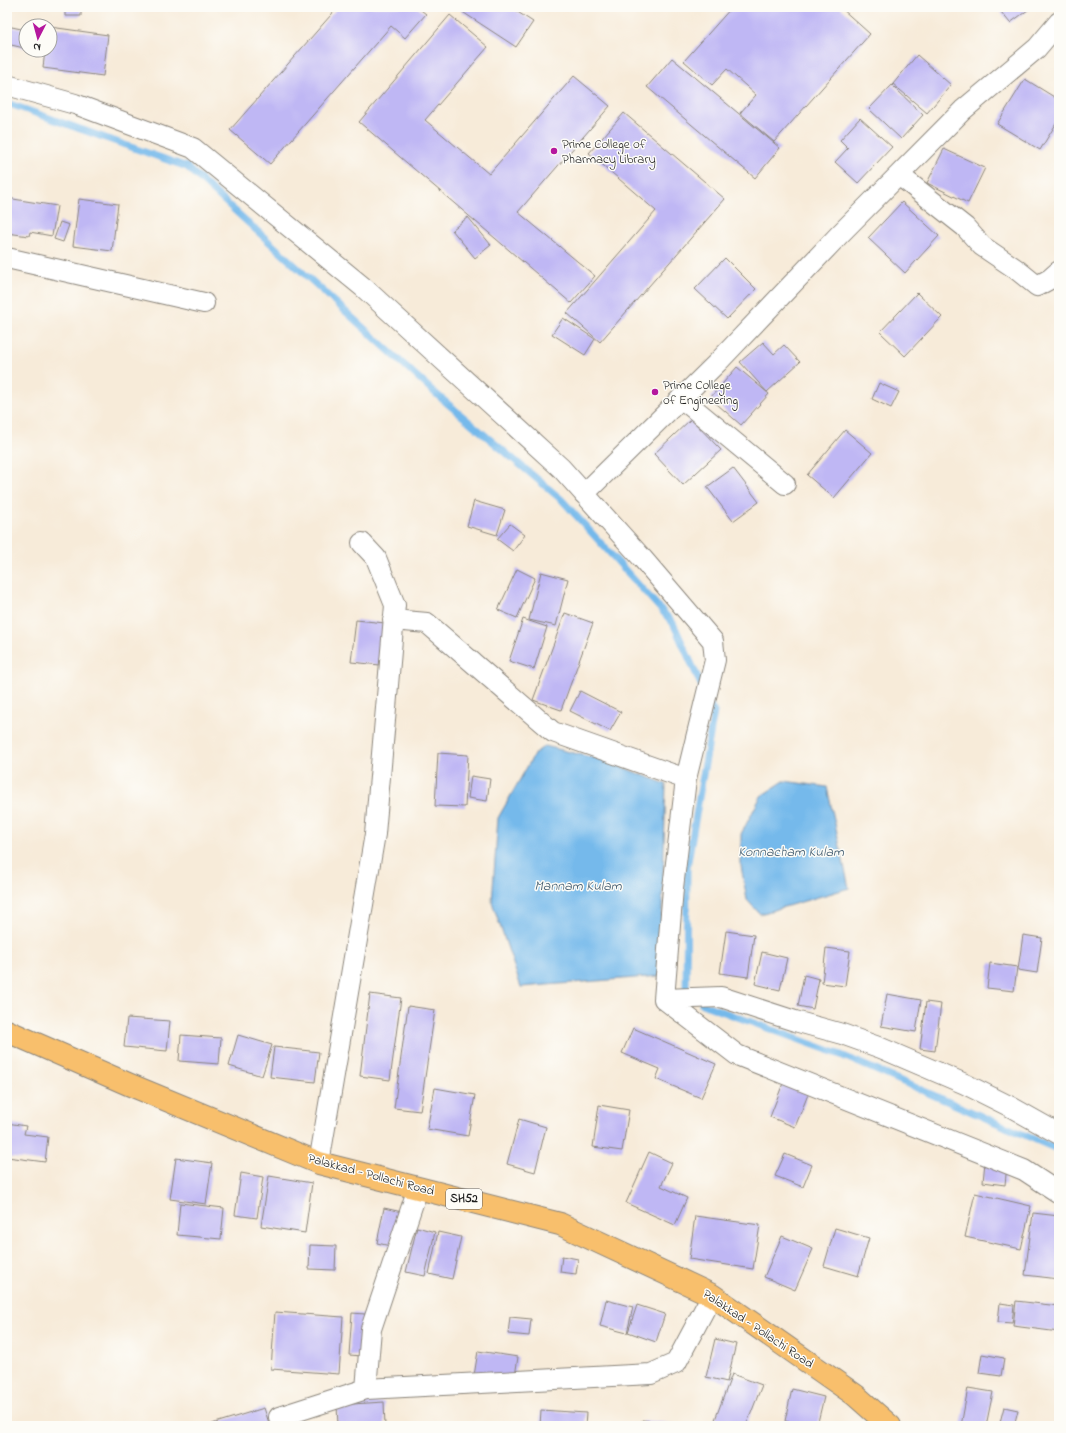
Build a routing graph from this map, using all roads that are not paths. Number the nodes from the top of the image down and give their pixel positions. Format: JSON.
{"nodes":[{"id":1,"x":1059,"y":22,"type":"edge"},
{"id":2,"x":7,"y":86,"type":"edge"},
{"id":3,"x":899,"y":175,"type":"junction"},
{"id":4,"x":7,"y":258,"type":"edge"},
{"id":5,"x":1059,"y":271,"type":"edge"},
{"id":6,"x":204,"y":303,"type":"dead end"},
{"id":7,"x":681,"y":398,"type":"junction"},
{"id":8,"x":784,"y":484,"type":"dead end"},
{"id":9,"x":584,"y":494,"type":"junction"},
{"id":10,"x":362,"y":543,"type":"dead end"},
{"id":11,"x":393,"y":620,"type":"junction"},
{"id":12,"x":686,"y":779,"type":"junction"},
{"id":13,"x":669,"y":999,"type":"junction"},
{"id":14,"x":7,"y":1030,"type":"edge"},
{"id":15,"x":1059,"y":1134,"type":"edge"},
{"id":16,"x":319,"y":1163,"type":"junction"},
{"id":17,"x":418,"y":1188,"type":"junction"},
{"id":18,"x":1059,"y":1194,"type":"edge"},
{"id":19,"x":712,"y":1295,"type":"junction"},
{"id":20,"x":366,"y":1390,"type":"junction"},
{"id":21,"x":282,"y":1426,"type":"edge"},
{"id":22,"x":890,"y":1426,"type":"edge"}],
"edges":[{"from":1,"to":3,"type":"street"},
{"from":2,"to":9,"type":"street"},
{"from":3,"to":5,"type":"street"},
{"from":3,"to":7,"type":"street"},
{"from":4,"to":6,"type":"street"},
{"from":7,"to":8,"type":"street"},
{"from":7,"to":9,"type":"street"},
{"from":9,"to":12,"type":"street"},
{"from":10,"to":11,"type":"street"},
{"from":11,"to":12,"type":"street"},
{"from":11,"to":16,"type":"street"},
{"from":12,"to":13,"type":"street"},
{"from":13,"to":15,"type":"street"},
{"from":13,"to":18,"type":"street"},
{"from":14,"to":16,"type":"main road","name":"Palakkad - Pollachi Road","number":"SH52"},
{"from":16,"to":17,"type":"main road","name":"Palakkad - Pollachi Road","number":"SH52"},
{"from":17,"to":19,"type":"main road","name":"Palakkad - Pollachi Road","number":"SH52"},
{"from":17,"to":20,"type":"street"},
{"from":19,"to":20,"type":"street"},
{"from":19,"to":22,"type":"main road","name":"Palakkad - Pollachi Road","number":"SH52"},
{"from":20,"to":21,"type":"street"}]}
